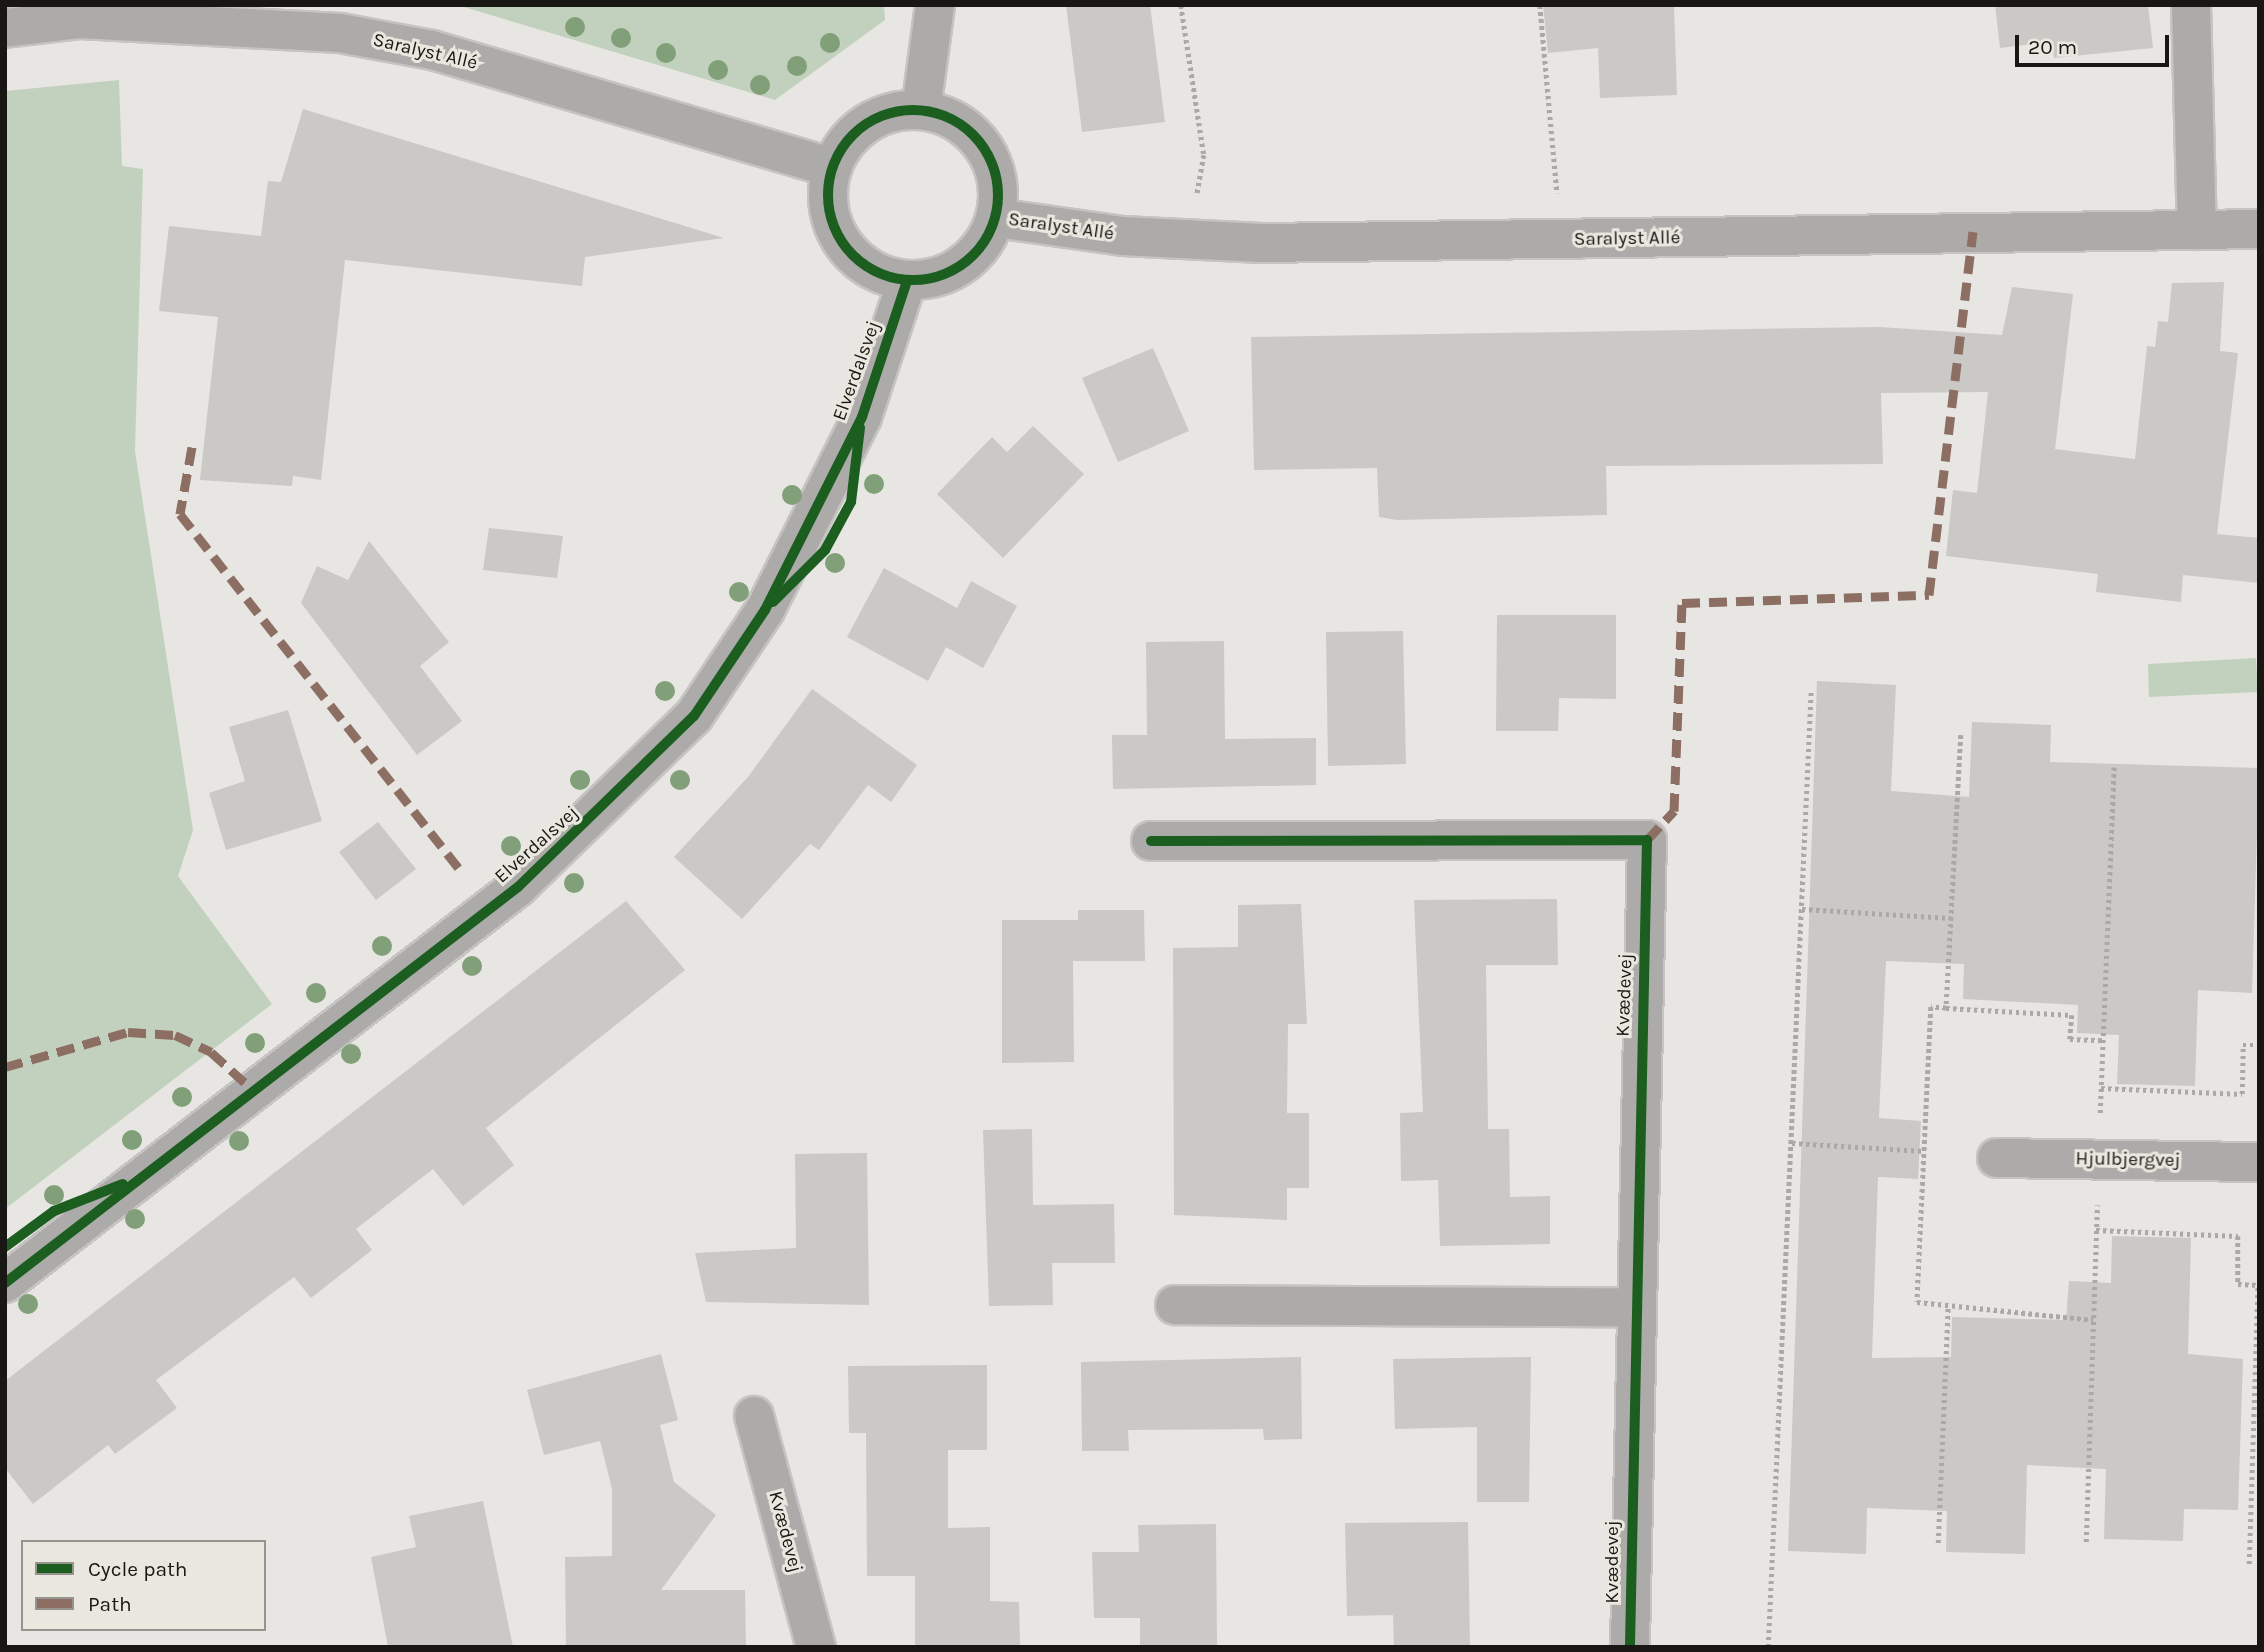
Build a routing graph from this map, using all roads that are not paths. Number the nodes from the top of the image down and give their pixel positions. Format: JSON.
{"nodes":[{"id":1,"x":935,"y":5,"type":"edge"},
{"id":2,"x":2191,"y":5,"type":"edge"},
{"id":3,"x":5,"y":28,"type":"edge"},
{"id":4,"x":921,"y":110,"type":"junction"},
{"id":5,"x":832,"y":168,"type":"junction"},
{"id":6,"x":996,"y":218,"type":"junction"},
{"id":7,"x":2259,"y":229,"type":"edge"},
{"id":8,"x":2197,"y":230,"type":"junction"},
{"id":9,"x":907,"y":281,"type":"junction"},
{"id":10,"x":1151,"y":841,"type":"dead end"},
{"id":11,"x":1997,"y":1158,"type":"dead end"},
{"id":12,"x":2259,"y":1162,"type":"edge"},
{"id":13,"x":5,"y":1283,"type":"edge"},
{"id":14,"x":1175,"y":1305,"type":"dead end"},
{"id":15,"x":1632,"y":1307,"type":"junction"},
{"id":16,"x":754,"y":1416,"type":"dead end"},
{"id":17,"x":816,"y":1647,"type":"edge"},
{"id":18,"x":1630,"y":1647,"type":"edge"}],
"edges":[{"from":1,"to":4,"type":"street"},
{"from":2,"to":8,"type":"street"},
{"from":3,"to":5,"type":"street","name":"Saralyst Allé"},
{"from":4,"to":5,"type":"street"},
{"from":4,"to":6,"type":"street"},
{"from":5,"to":9,"type":"street"},
{"from":6,"to":8,"type":"street","name":"Saralyst Allé"},
{"from":6,"to":9,"type":"street"},
{"from":7,"to":8,"type":"street","name":"Saralyst Allé"},
{"from":9,"to":13,"type":"street","name":"Elverdalsvej"},
{"from":10,"to":15,"type":"street","name":"Kvædevej"},
{"from":11,"to":12,"type":"street","name":"Hjulbjergvej"},
{"from":14,"to":15,"type":"street"},
{"from":15,"to":18,"type":"street","name":"Kvædevej"},
{"from":16,"to":17,"type":"street","name":"Kvædevej"}]}
